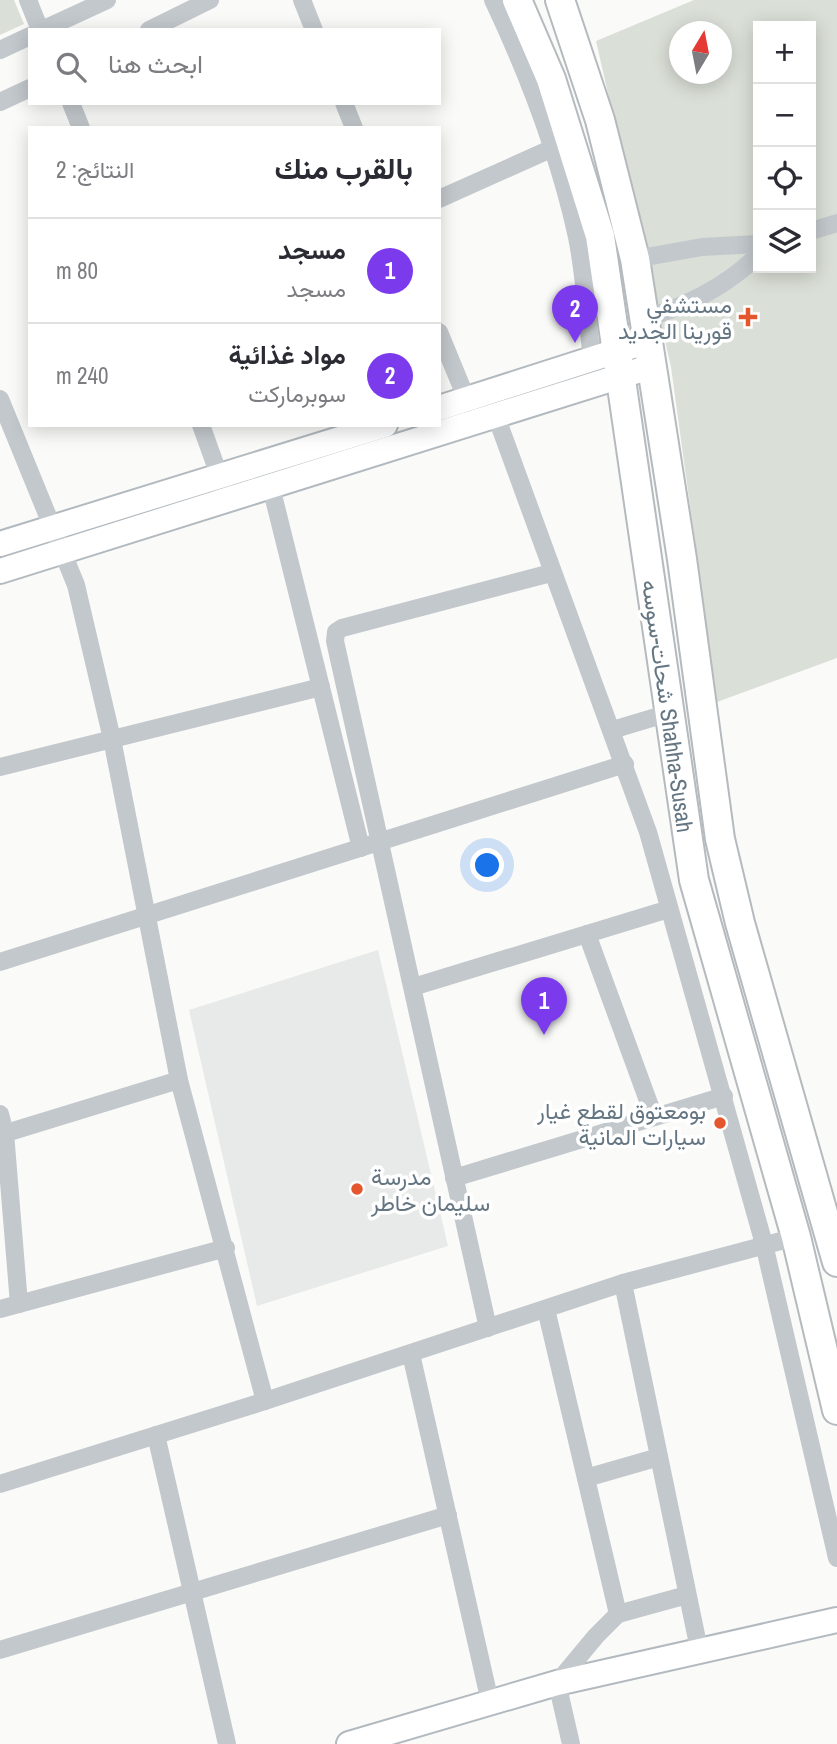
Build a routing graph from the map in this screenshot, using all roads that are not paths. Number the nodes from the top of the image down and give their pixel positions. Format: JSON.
{"nodes":[{"id":1,"x":28,"y":0,"type":"edge"},
{"id":2,"x":107,"y":0,"type":"edge"},
{"id":3,"x":210,"y":0,"type":"edge"},
{"id":4,"x":302,"y":0,"type":"edge"},
{"id":5,"x":493,"y":0,"type":"edge"},
{"id":6,"x":517,"y":0,"type":"edge"},
{"id":7,"x":560,"y":0,"type":"edge"},
{"id":8,"x":40,"y":28,"type":"edge"},
{"id":9,"x":45,"y":28,"type":"edge"},
{"id":10,"x":153,"y":28,"type":"edge"},
{"id":11,"x":313,"y":28,"type":"edge"},
{"id":12,"x":28,"y":37,"type":"edge"},
{"id":13,"x":0,"y":50,"type":"edge"},
{"id":14,"x":28,"y":89,"type":"edge"},
{"id":15,"x":0,"y":102,"type":"edge"},
{"id":16,"x":72,"y":105,"type":"edge"},
{"id":17,"x":345,"y":105,"type":"edge"},
{"id":18,"x":80,"y":126,"type":"edge"},
{"id":19,"x":350,"y":126,"type":"edge"},
{"id":20,"x":553,"y":148,"type":"junction"},
{"id":21,"x":441,"y":199,"type":"edge"},
{"id":22,"x":837,"y":223,"type":"edge"},
{"id":23,"x":816,"y":229,"type":"edge"},
{"id":24,"x":753,"y":244,"type":"edge"},
{"id":25,"x":635,"y":259,"type":"junction"},
{"id":26,"x":753,"y":259,"type":"edge"},
{"id":27,"x":441,"y":337,"type":"edge"},
{"id":28,"x":648,"y":342,"type":"junction"},
{"id":29,"x":611,"y":362,"type":"junction"},
{"id":30,"x":0,"y":399,"type":"edge"},
{"id":31,"x":467,"y":400,"type":"junction"},
{"id":32,"x":441,"y":407,"type":"edge"},
{"id":33,"x":496,"y":416,"type":"junction"},
{"id":34,"x":202,"y":427,"type":"edge"},
{"id":35,"x":378,"y":427,"type":"edge"},
{"id":36,"x":221,"y":475,"type":"junction"},
{"id":37,"x":271,"y":487,"type":"junction"},
{"id":38,"x":229,"y":500,"type":"junction"},
{"id":39,"x":54,"y":528,"type":"junction"},
{"id":40,"x":0,"y":544,"type":"edge"},
{"id":41,"x":65,"y":551,"type":"junction"},
{"id":42,"x":0,"y":571,"type":"edge"},
{"id":43,"x":551,"y":573,"type":"junction"},
{"id":44,"x":321,"y":687,"type":"junction"},
{"id":45,"x":669,"y":713,"type":"junction"},
{"id":46,"x":612,"y":730,"type":"junction"},
{"id":47,"x":112,"y":739,"type":"junction"},
{"id":48,"x":625,"y":764,"type":"junction"},
{"id":49,"x":0,"y":767,"type":"edge"},
{"id":50,"x":380,"y":843,"type":"junction"},
{"id":51,"x":362,"y":848,"type":"junction"},
{"id":52,"x":669,"y":909,"type":"junction"},
{"id":53,"x":149,"y":916,"type":"junction"},
{"id":54,"x":587,"y":934,"type":"junction"},
{"id":55,"x":0,"y":962,"type":"edge"},
{"id":56,"x":413,"y":987,"type":"junction"},
{"id":57,"x":179,"y":1080,"type":"junction"},
{"id":58,"x":724,"y":1096,"type":"junction"},
{"id":59,"x":0,"y":1114,"type":"edge"},
{"id":60,"x":654,"y":1118,"type":"junction"},
{"id":61,"x":2,"y":1134,"type":"edge"},
{"id":62,"x":454,"y":1178,"type":"junction"},
{"id":63,"x":796,"y":1237,"type":"junction"},
{"id":64,"x":764,"y":1244,"type":"junction"},
{"id":65,"x":226,"y":1248,"type":"junction"},
{"id":66,"x":837,"y":1262,"type":"edge"},
{"id":67,"x":623,"y":1283,"type":"junction"},
{"id":68,"x":19,"y":1304,"type":"junction"},
{"id":69,"x":0,"y":1309,"type":"edge"},
{"id":70,"x":546,"y":1309,"type":"junction"},
{"id":71,"x":488,"y":1328,"type":"junction"},
{"id":72,"x":411,"y":1354,"type":"junction"},
{"id":73,"x":265,"y":1401,"type":"junction"},
{"id":74,"x":837,"y":1410,"type":"edge"},
{"id":75,"x":156,"y":1435,"type":"junction"},
{"id":76,"x":659,"y":1457,"type":"junction"},
{"id":77,"x":586,"y":1478,"type":"junction"},
{"id":78,"x":0,"y":1484,"type":"edge"},
{"id":79,"x":447,"y":1515,"type":"junction"},
{"id":80,"x":837,"y":1558,"type":"edge"},
{"id":81,"x":192,"y":1590,"type":"junction"},
{"id":82,"x":687,"y":1595,"type":"junction"},
{"id":83,"x":618,"y":1614,"type":"junction"},
{"id":84,"x":837,"y":1619,"type":"edge"},
{"id":85,"x":699,"y":1649,"type":"junction"},
{"id":86,"x":0,"y":1650,"type":"edge"},
{"id":87,"x":557,"y":1683,"type":"junction"},
{"id":88,"x":490,"y":1702,"type":"junction"},
{"id":89,"x":228,"y":1744,"type":"edge"},
{"id":90,"x":349,"y":1744,"type":"edge"},
{"id":91,"x":571,"y":1744,"type":"edge"}],
"edges":[{"from":1,"to":8,"type":"street"},
{"from":2,"to":9,"type":"street"},
{"from":3,"to":10,"type":"street"},
{"from":4,"to":11,"type":"street"},
{"from":5,"to":20,"type":"street"},
{"from":6,"to":29,"type":"main road","name":"شحات-سوسه Shahha-Susah"},
{"from":7,"to":25,"type":"main road","name":"شحات-سوسه Shahha-Susah"},
{"from":12,"to":13,"type":"street"},
{"from":14,"to":15,"type":"street"},
{"from":16,"to":18,"type":"street"},
{"from":17,"to":19,"type":"street"},
{"from":20,"to":21,"type":"street"},
{"from":20,"to":29,"type":"street"},
{"from":22,"to":23,"type":"street"},
{"from":24,"to":25,"type":"street"},
{"from":25,"to":28,"type":"main road","name":"شحات-سوسه Shahha-Susah"},
{"from":26,"to":28,"type":"street"},
{"from":27,"to":31,"type":"street"},
{"from":28,"to":29,"type":"street"},
{"from":28,"to":66,"type":"main road","name":"شحات-سوسه Shahha-Susah"},
{"from":29,"to":31,"type":"street"},
{"from":29,"to":33,"type":"street"},
{"from":29,"to":45,"type":"main road","name":"شحات-سوسه Shahha-Susah"},
{"from":30,"to":39,"type":"street"},
{"from":31,"to":32,"type":"street"},
{"from":33,"to":37,"type":"street"},
{"from":33,"to":43,"type":"street"},
{"from":34,"to":36,"type":"street"},
{"from":35,"to":36,"type":"street"},
{"from":36,"to":38,"type":"street"},
{"from":36,"to":39,"type":"street"},
{"from":37,"to":38,"type":"street"},
{"from":37,"to":44,"type":"street"},
{"from":38,"to":41,"type":"street"},
{"from":39,"to":40,"type":"street"},
{"from":39,"to":41,"type":"street"},
{"from":41,"to":42,"type":"street"},
{"from":41,"to":47,"type":"street"},
{"from":43,"to":46,"type":"street"},
{"from":43,"to":50,"type":"street"},
{"from":44,"to":47,"type":"street"},
{"from":44,"to":51,"type":"street"},
{"from":45,"to":46,"type":"street"},
{"from":45,"to":63,"type":"main road","name":"شحات-سوسه Shahha-Susah"},
{"from":46,"to":48,"type":"street"},
{"from":47,"to":49,"type":"street"},
{"from":47,"to":53,"type":"street"},
{"from":48,"to":50,"type":"street"},
{"from":48,"to":52,"type":"street"},
{"from":50,"to":51,"type":"street"},
{"from":50,"to":56,"type":"street"},
{"from":51,"to":53,"type":"street"},
{"from":52,"to":54,"type":"street"},
{"from":52,"to":58,"type":"street"},
{"from":53,"to":55,"type":"street"},
{"from":53,"to":57,"type":"street"},
{"from":54,"to":56,"type":"street"},
{"from":54,"to":60,"type":"street"},
{"from":56,"to":62,"type":"street"},
{"from":57,"to":61,"type":"street"},
{"from":57,"to":65,"type":"street"},
{"from":58,"to":60,"type":"street"},
{"from":58,"to":64,"type":"street"},
{"from":59,"to":61,"type":"street"},
{"from":60,"to":62,"type":"street"},
{"from":61,"to":68,"type":"street"},
{"from":62,"to":71,"type":"street"},
{"from":63,"to":64,"type":"street"},
{"from":63,"to":74,"type":"main road","name":"شحات-سوسه Shahha-Susah"},
{"from":64,"to":67,"type":"street"},
{"from":64,"to":80,"type":"street"},
{"from":65,"to":68,"type":"street"},
{"from":65,"to":73,"type":"street"},
{"from":67,"to":70,"type":"street"},
{"from":67,"to":76,"type":"street"},
{"from":68,"to":69,"type":"street"},
{"from":70,"to":71,"type":"street"},
{"from":70,"to":77,"type":"street"},
{"from":71,"to":72,"type":"street"},
{"from":72,"to":73,"type":"street"},
{"from":72,"to":79,"type":"street"},
{"from":73,"to":75,"type":"street"},
{"from":75,"to":78,"type":"street"},
{"from":75,"to":81,"type":"street"},
{"from":76,"to":77,"type":"street"},
{"from":76,"to":82,"type":"street"},
{"from":77,"to":83,"type":"street"},
{"from":79,"to":81,"type":"street"},
{"from":79,"to":88,"type":"street"},
{"from":81,"to":86,"type":"street"},
{"from":81,"to":89,"type":"street"},
{"from":82,"to":83,"type":"street"},
{"from":82,"to":85,"type":"street"},
{"from":83,"to":87,"type":"street"},
{"from":84,"to":85,"type":"street"},
{"from":85,"to":87,"type":"street"},
{"from":87,"to":88,"type":"street"},
{"from":87,"to":91,"type":"street"},
{"from":88,"to":90,"type":"street"}]}
